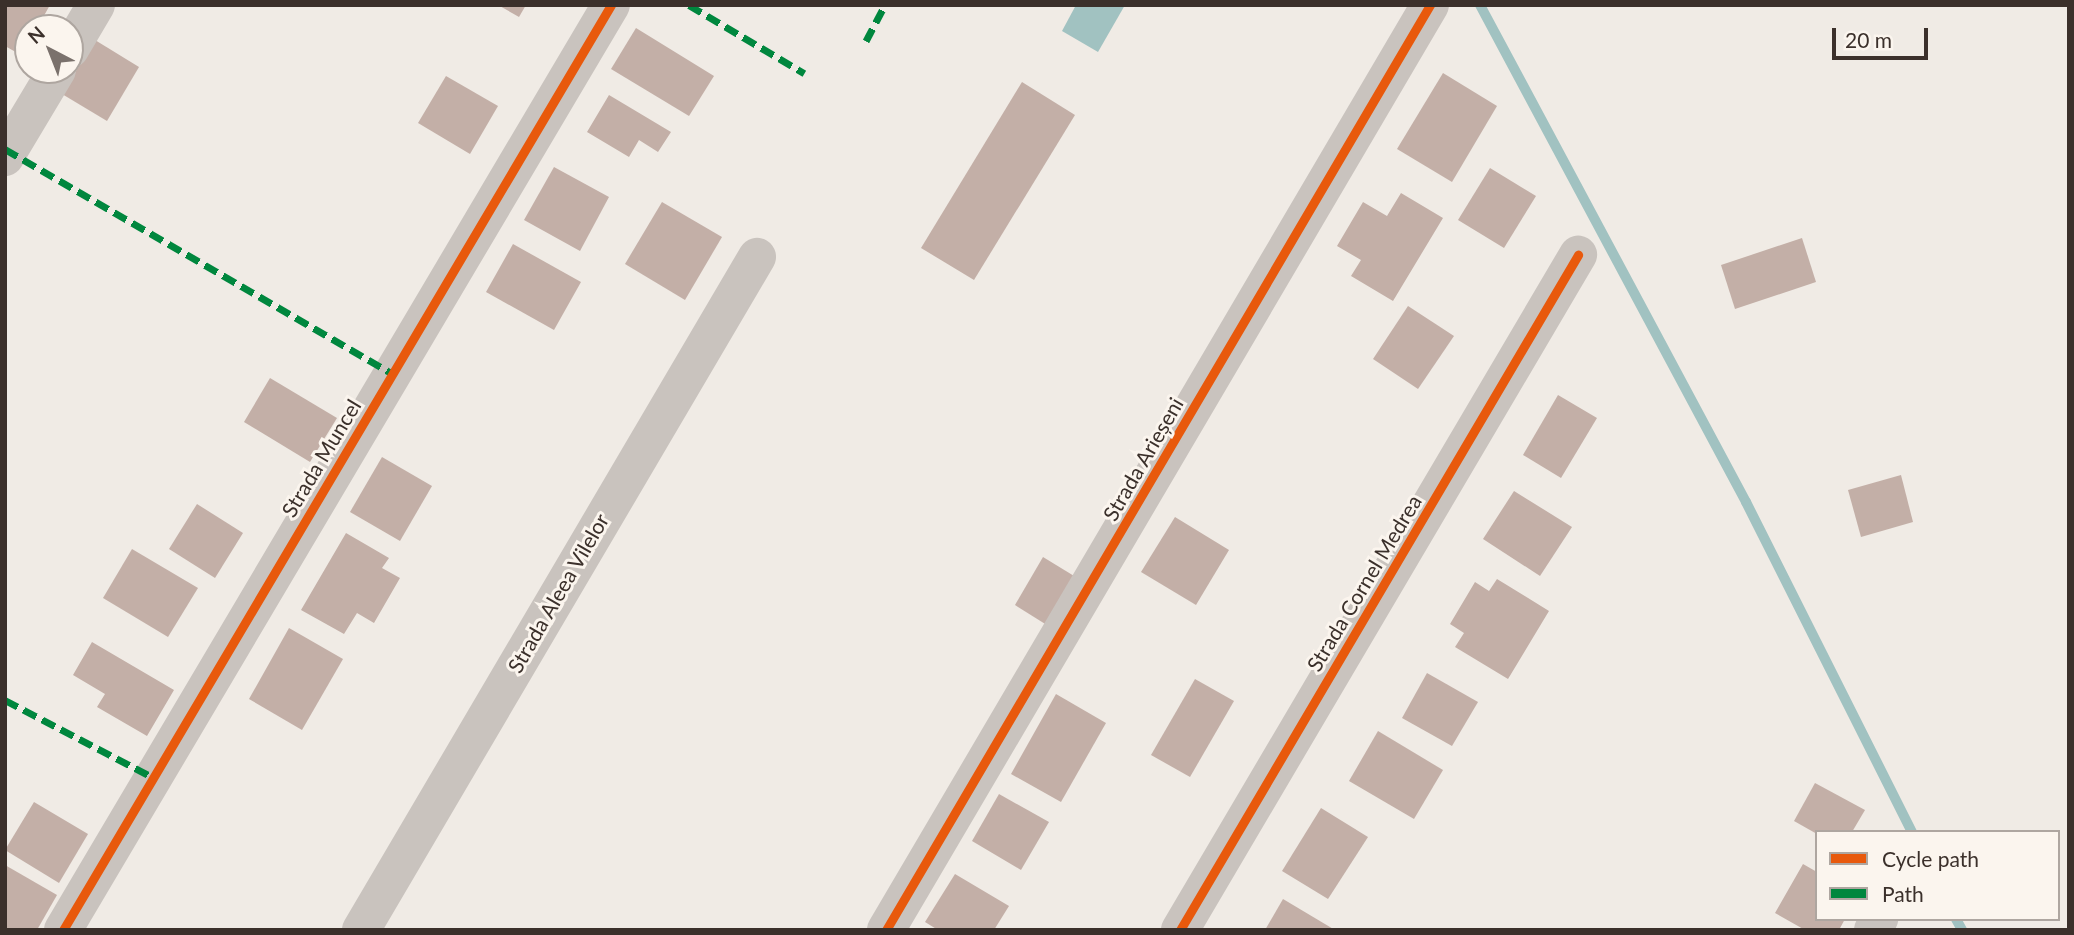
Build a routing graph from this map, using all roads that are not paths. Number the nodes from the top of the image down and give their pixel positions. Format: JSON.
{"nodes":[{"id":1,"x":96,"y":5,"type":"edge"},
{"id":2,"x":611,"y":5,"type":"edge"},
{"id":3,"x":1430,"y":5,"type":"edge"},
{"id":4,"x":84,"y":25,"type":"edge"},
{"id":5,"x":48,"y":84,"type":"edge"},
{"id":6,"x":6,"y":153,"type":"edge"},
{"id":7,"x":1578,"y":255,"type":"dead end"},
{"id":8,"x":757,"y":257,"type":"dead end"},
{"id":9,"x":63,"y":930,"type":"edge"},
{"id":10,"x":361,"y":930,"type":"edge"},
{"id":11,"x":886,"y":930,"type":"edge"},
{"id":12,"x":1180,"y":930,"type":"edge"}],
"edges":[{"from":1,"to":4,"type":"street"},
{"from":2,"to":9,"type":"street","name":"Strada Muncel"},
{"from":3,"to":11,"type":"street","name":"Strada Arieșeni"},
{"from":5,"to":6,"type":"street"},
{"from":7,"to":12,"type":"street","name":"Strada Cornel Medrea"},
{"from":8,"to":10,"type":"street","name":"Strada Aleea Vilelor"}]}
